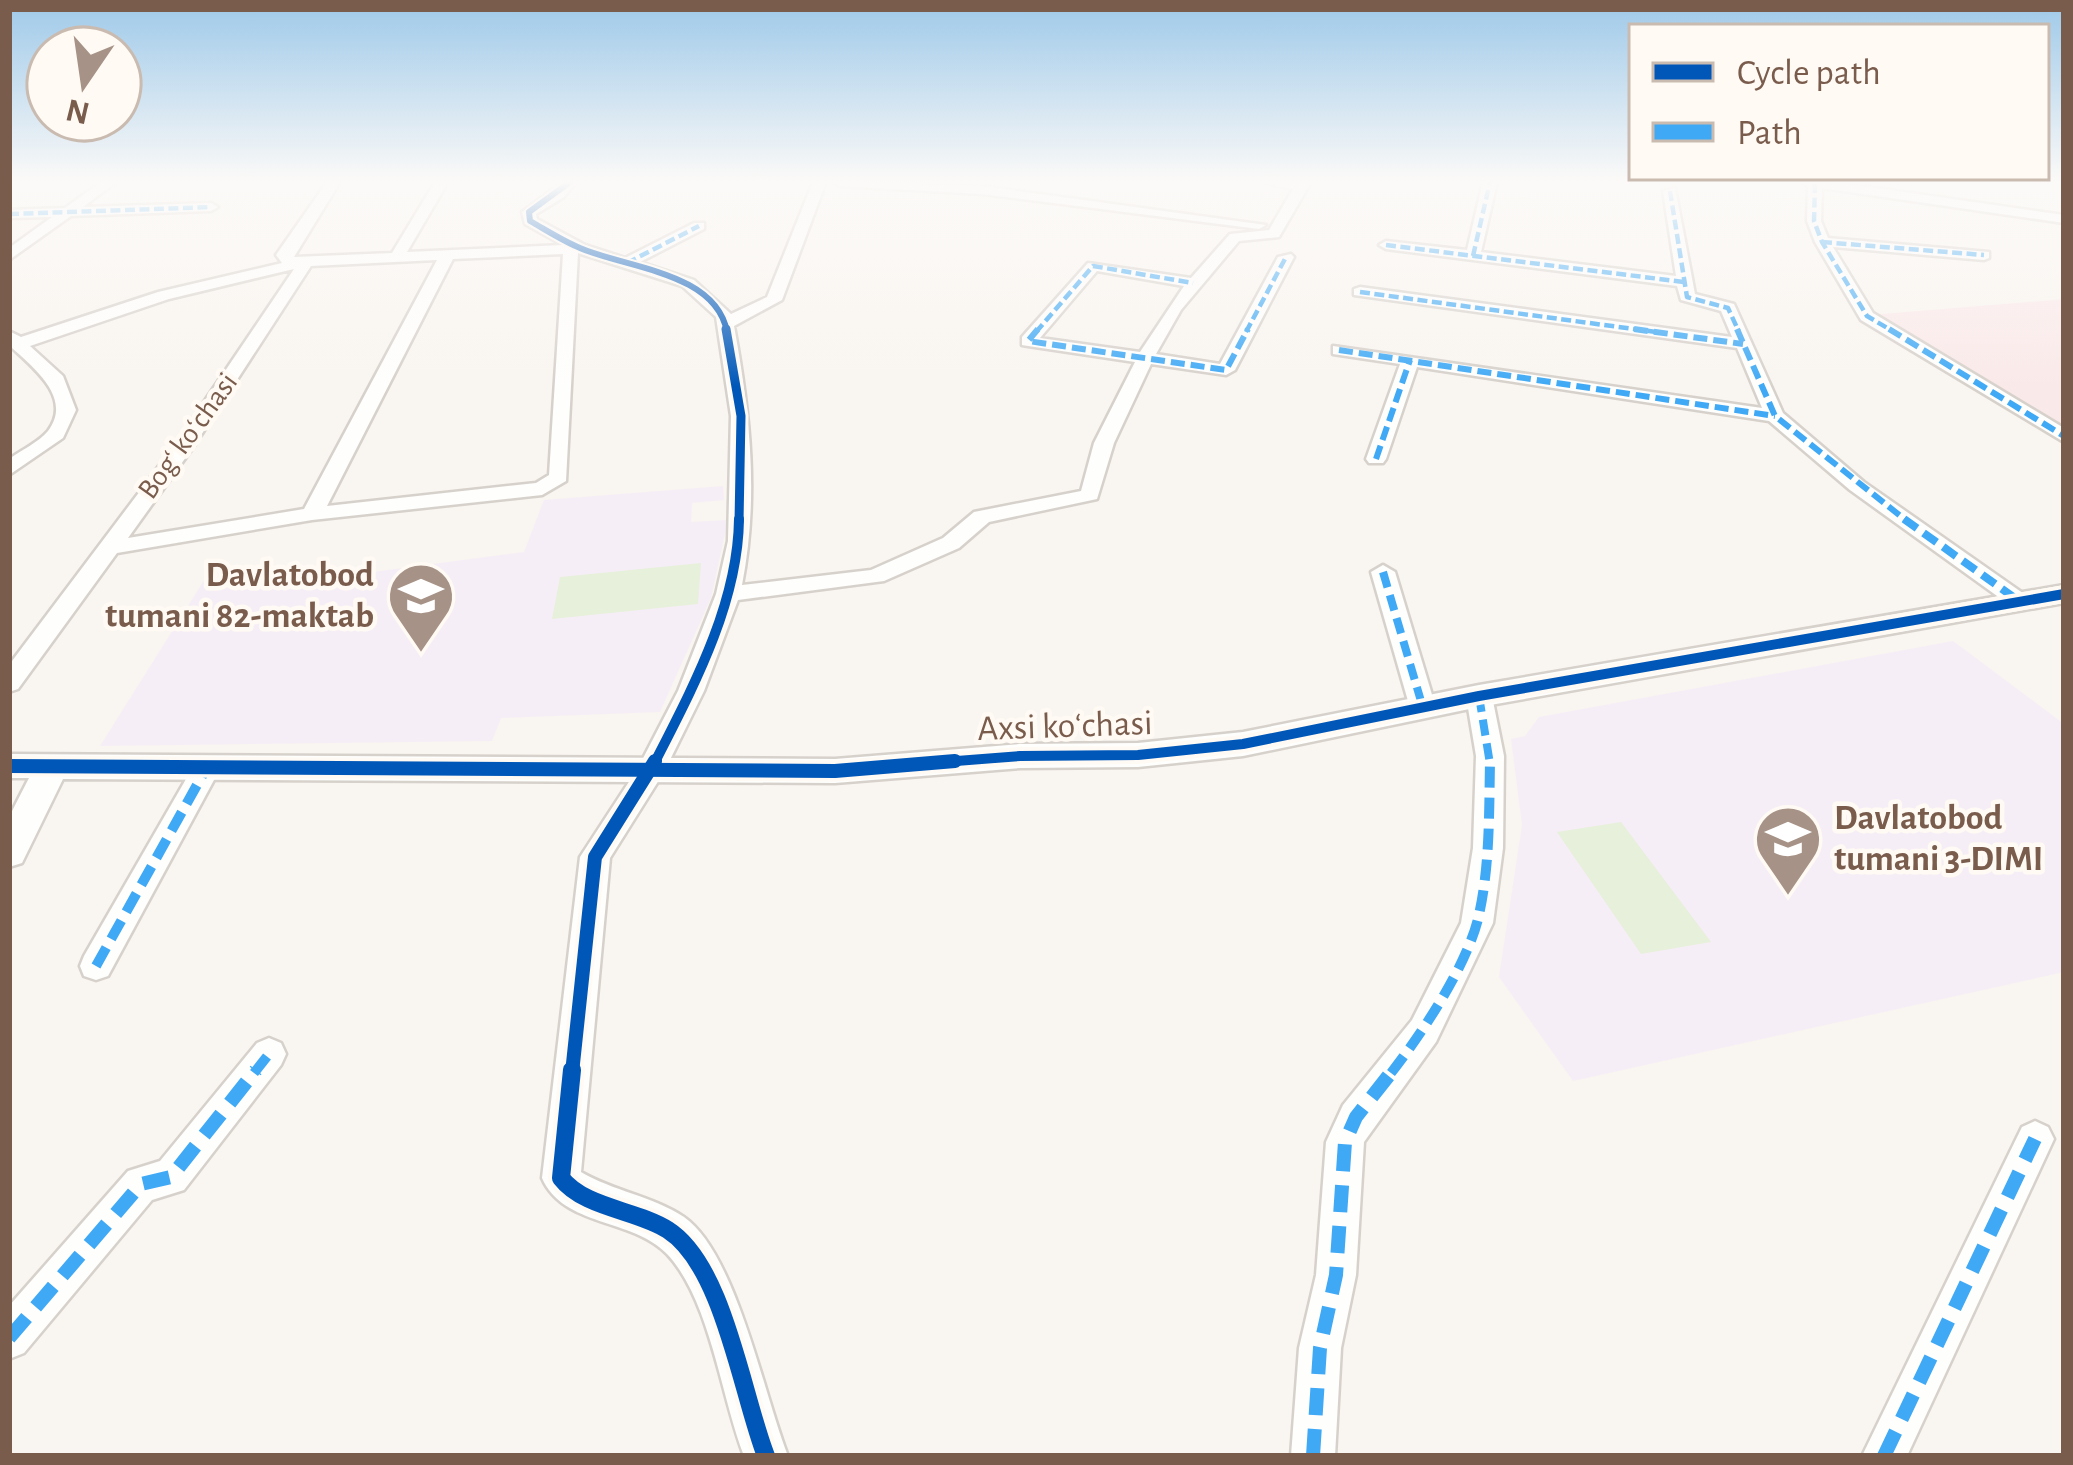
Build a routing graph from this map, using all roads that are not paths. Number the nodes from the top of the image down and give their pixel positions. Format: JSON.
{"nodes":[{"id":1,"x":287,"y":250,"type":"edge"},
{"id":2,"x":401,"y":250,"type":"edge"},
{"id":3,"x":537,"y":250,"type":"edge"},
{"id":4,"x":575,"y":250,"type":"edge"},
{"id":5,"x":583,"y":250,"type":"edge"},
{"id":6,"x":652,"y":250,"type":"edge"},
{"id":7,"x":793,"y":250,"type":"edge"},
{"id":8,"x":1222,"y":250,"type":"edge"},
{"id":9,"x":1429,"y":250,"type":"edge"},
{"id":10,"x":1474,"y":250,"type":"edge"},
{"id":11,"x":1679,"y":250,"type":"edge"},
{"id":12,"x":1827,"y":250,"type":"edge"},
{"id":13,"x":1919,"y":250,"type":"edge"},
{"id":14,"x":399,"y":254,"type":"junction"},
{"id":15,"x":447,"y":256,"type":"junction"},
{"id":16,"x":1473,"y":256,"type":"junction"},
{"id":17,"x":1984,"y":256,"type":"dead end"},
{"id":18,"x":1286,"y":257,"type":"dead end"},
{"id":19,"x":305,"y":262,"type":"junction"},
{"id":20,"x":627,"y":263,"type":"junction"},
{"id":21,"x":1684,"y":282,"type":"junction"},
{"id":22,"x":1193,"y":283,"type":"junction"},
{"id":23,"x":1360,"y":292,"type":"dead end"},
{"id":24,"x":727,"y":323,"type":"junction"},
{"id":25,"x":14,"y":340,"type":"edge"},
{"id":26,"x":1743,"y":344,"type":"junction"},
{"id":27,"x":1339,"y":350,"type":"dead end"},
{"id":28,"x":1144,"y":359,"type":"junction"},
{"id":29,"x":1410,"y":360,"type":"junction"},
{"id":30,"x":1775,"y":416,"type":"junction"},
{"id":31,"x":2064,"y":436,"type":"edge"},
{"id":32,"x":1376,"y":459,"type":"dead end"},
{"id":33,"x":9,"y":469,"type":"edge"},
{"id":34,"x":312,"y":514,"type":"junction"},
{"id":35,"x":106,"y":548,"type":"junction"},
{"id":36,"x":1383,"y":572,"type":"dead end"},
{"id":37,"x":728,"y":594,"type":"junction"},
{"id":38,"x":2060,"y":597,"type":"edge"},
{"id":39,"x":2018,"y":601,"type":"junction"},
{"id":40,"x":9,"y":682,"type":"edge"},
{"id":41,"x":1479,"y":696,"type":"junction"},
{"id":42,"x":1423,"y":709,"type":"junction"},
{"id":43,"x":54,"y":763,"type":"junction"},
{"id":44,"x":9,"y":766,"type":"edge"},
{"id":45,"x":207,"y":766,"type":"junction"},
{"id":46,"x":650,"y":772,"type":"junction"},
{"id":47,"x":9,"y":853,"type":"edge"},
{"id":48,"x":96,"y":966,"type":"dead end"},
{"id":49,"x":269,"y":1054,"type":"dead end"},
{"id":50,"x":2035,"y":1139,"type":"dead end"},
{"id":51,"x":9,"y":1338,"type":"edge"},
{"id":52,"x":766,"y":1456,"type":"edge"},
{"id":53,"x":1313,"y":1456,"type":"edge"},
{"id":54,"x":1884,"y":1456,"type":"edge"}],
"edges":[{"from":1,"to":19,"type":"street"},
{"from":2,"to":14,"type":"street"},
{"from":3,"to":15,"type":"street"},
{"from":4,"to":34,"type":"street"},
{"from":5,"to":20,"type":"street"},
{"from":6,"to":20,"type":"street"},
{"from":7,"to":24,"type":"street"},
{"from":8,"to":22,"type":"street"},
{"from":9,"to":16,"type":"street"},
{"from":10,"to":16,"type":"street"},
{"from":11,"to":21,"type":"street"},
{"from":12,"to":31,"type":"street"},
{"from":13,"to":17,"type":"street"},
{"from":14,"to":15,"type":"street"},
{"from":14,"to":19,"type":"street"},
{"from":15,"to":34,"type":"street"},
{"from":16,"to":21,"type":"street"},
{"from":18,"to":28,"type":"street"},
{"from":19,"to":25,"type":"street"},
{"from":19,"to":35,"type":"street","name":"Bogʻ koʻchasi"},
{"from":20,"to":24,"type":"street"},
{"from":21,"to":26,"type":"street"},
{"from":22,"to":28,"type":"street"},
{"from":22,"to":28,"type":"street"},
{"from":23,"to":26,"type":"street"},
{"from":24,"to":37,"type":"street"},
{"from":25,"to":33,"type":"street"},
{"from":26,"to":30,"type":"street"},
{"from":27,"to":29,"type":"street"},
{"from":28,"to":37,"type":"street"},
{"from":29,"to":30,"type":"street"},
{"from":29,"to":32,"type":"street"},
{"from":30,"to":39,"type":"street"},
{"from":34,"to":35,"type":"street"},
{"from":35,"to":40,"type":"street","name":"Bogʻ koʻchasi"},
{"from":36,"to":42,"type":"street"},
{"from":37,"to":46,"type":"street"},
{"from":38,"to":39,"type":"street","name":"Axsi koʻchasi"},
{"from":39,"to":41,"type":"street","name":"Axsi koʻchasi"},
{"from":41,"to":42,"type":"street","name":"Axsi koʻchasi"},
{"from":41,"to":53,"type":"street"},
{"from":42,"to":46,"type":"street","name":"Axsi koʻchasi"},
{"from":43,"to":44,"type":"street","name":"Axsi koʻchasi"},
{"from":43,"to":45,"type":"street","name":"Axsi koʻchasi"},
{"from":43,"to":47,"type":"street"},
{"from":45,"to":46,"type":"street","name":"Axsi koʻchasi"},
{"from":45,"to":48,"type":"street"},
{"from":46,"to":52,"type":"street"},
{"from":49,"to":51,"type":"street"},
{"from":50,"to":54,"type":"street"}]}
